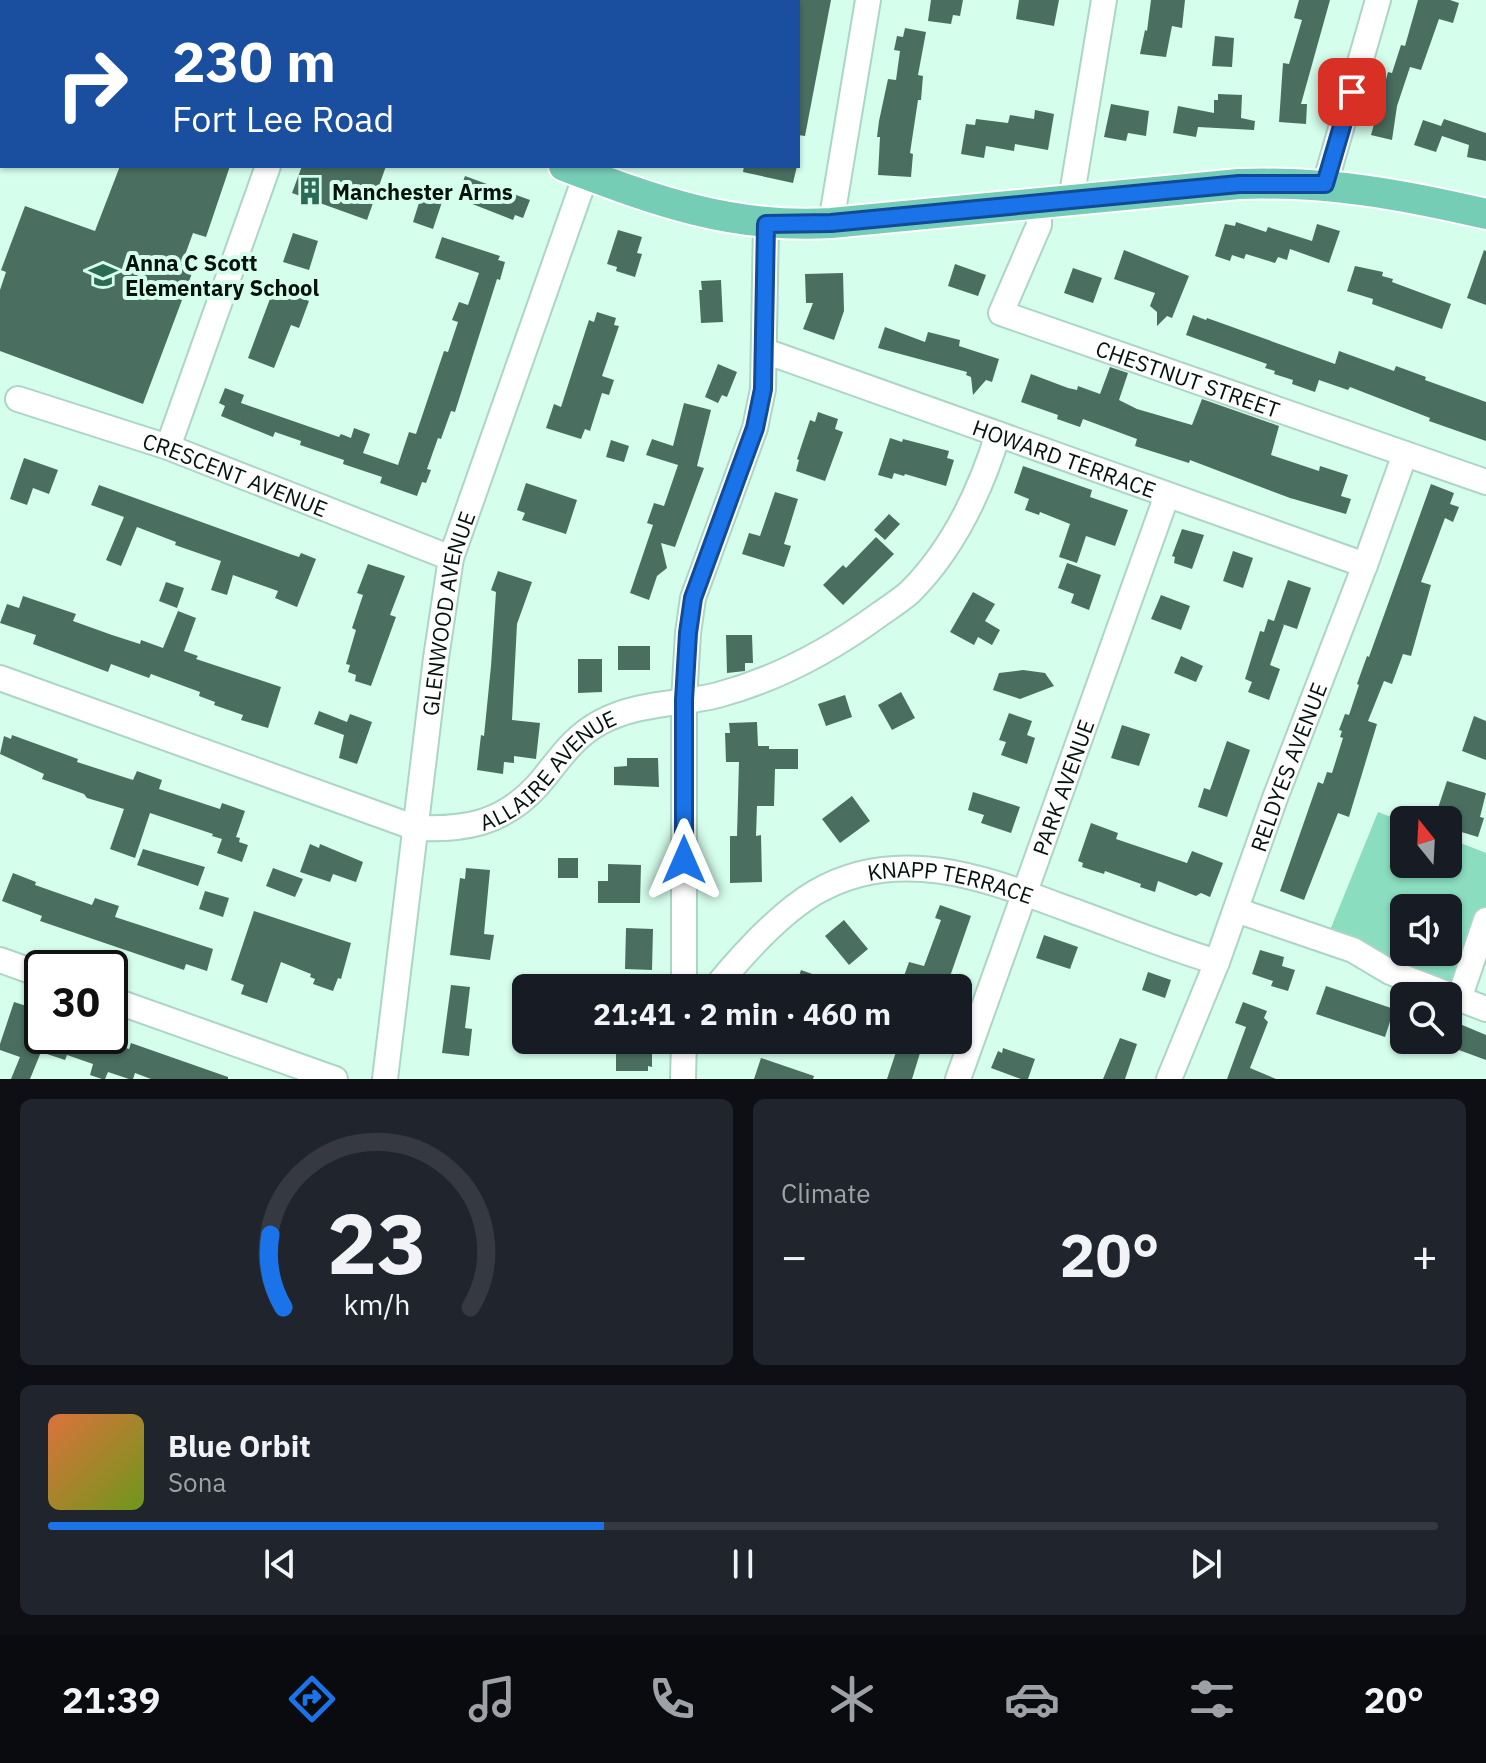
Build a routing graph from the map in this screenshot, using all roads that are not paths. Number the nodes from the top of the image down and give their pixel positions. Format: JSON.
{"nodes":[{"id":1,"x":868,"y":0,"type":"edge"},
{"id":2,"x":1104,"y":0,"type":"edge"},
{"id":3,"x":1378,"y":0,"type":"edge"},
{"id":4,"x":267,"y":168,"type":"edge"},
{"id":5,"x":580,"y":169,"type":"edge"},
{"id":6,"x":1325,"y":184,"type":"junction"},
{"id":7,"x":1071,"y":200,"type":"junction"},
{"id":8,"x":1039,"y":203,"type":"junction"},
{"id":9,"x":1486,"y":214,"type":"edge"},
{"id":10,"x":831,"y":223,"type":"junction"},
{"id":11,"x":766,"y":224,"type":"junction"},
{"id":12,"x":765,"y":351,"type":"junction"},
{"id":13,"x":18,"y":399,"type":"dead end"},
{"id":14,"x":998,"y":434,"type":"junction"},
{"id":15,"x":168,"y":447,"type":"junction"},
{"id":16,"x":1405,"y":454,"type":"junction"},
{"id":17,"x":1486,"y":482,"type":"edge"},
{"id":18,"x":1167,"y":495,"type":"junction"},
{"id":19,"x":451,"y":558,"type":"junction"},
{"id":20,"x":1365,"y":565,"type":"junction"},
{"id":21,"x":0,"y":678,"type":"edge"},
{"id":22,"x":684,"y":700,"type":"junction"},
{"id":23,"x":416,"y":828,"type":"junction"},
{"id":24,"x":1024,"y":892,"type":"junction"},
{"id":25,"x":1236,"y":910,"type":"junction"},
{"id":26,"x":1486,"y":920,"type":"edge"},
{"id":27,"x":0,"y":960,"type":"edge"},
{"id":28,"x":1217,"y":962,"type":"junction"},
{"id":29,"x":24,"y":969,"type":"edge"},
{"id":30,"x":684,"y":974,"type":"edge"},
{"id":31,"x":729,"y":974,"type":"edge"},
{"id":32,"x":1416,"y":982,"type":"edge"},
{"id":33,"x":1462,"y":990,"type":"edge"},
{"id":34,"x":1462,"y":1000,"type":"edge"},
{"id":35,"x":128,"y":1005,"type":"edge"},
{"id":36,"x":1486,"y":1009,"type":"edge"},
{"id":37,"x":684,"y":1054,"type":"edge"},
{"id":38,"x":335,"y":1079,"type":"edge"},
{"id":39,"x":385,"y":1079,"type":"edge"},
{"id":40,"x":683,"y":1079,"type":"edge"},
{"id":41,"x":958,"y":1079,"type":"edge"},
{"id":42,"x":1169,"y":1079,"type":"edge"}],
"edges":[{"from":1,"to":10,"type":"street"},
{"from":2,"to":7,"type":"street"},
{"from":3,"to":6,"type":"street"},
{"from":4,"to":15,"type":"street"},
{"from":5,"to":11,"type":"main road"},
{"from":5,"to":19,"type":"street","name":"GLENWOOD AVENUE"},
{"from":6,"to":7,"type":"main road"},
{"from":6,"to":9,"type":"main road"},
{"from":7,"to":8,"type":"main road"},
{"from":8,"to":10,"type":"main road"},
{"from":8,"to":16,"type":"street","name":"CHESTNUT STREET"},
{"from":10,"to":11,"type":"main road"},
{"from":11,"to":12,"type":"street"},
{"from":12,"to":14,"type":"street","name":"HOWARD TERRACE"},
{"from":12,"to":22,"type":"street"},
{"from":13,"to":15,"type":"street","name":"CRESCENT AVENUE"},
{"from":14,"to":18,"type":"street","name":"HOWARD TERRACE"},
{"from":14,"to":22,"type":"street","name":"ALLAIRE AVENUE"},
{"from":15,"to":19,"type":"street","name":"CRESCENT AVENUE"},
{"from":16,"to":17,"type":"street","name":"CHESTNUT STREET"},
{"from":16,"to":20,"type":"street","name":"RELDYES AVENUE"},
{"from":18,"to":20,"type":"street","name":"HOWARD TERRACE"},
{"from":18,"to":24,"type":"street","name":"PARK AVENUE"},
{"from":19,"to":23,"type":"street","name":"GLENWOOD AVENUE"},
{"from":20,"to":25,"type":"street","name":"RELDYES AVENUE"},
{"from":21,"to":23,"type":"street","name":"ALLAIRE AVENUE"},
{"from":22,"to":23,"type":"street","name":"ALLAIRE AVENUE"},
{"from":22,"to":30,"type":"street"},
{"from":23,"to":39,"type":"street","name":"GLENWOOD AVENUE"},
{"from":24,"to":28,"type":"street","name":"KNAPP TERRACE"},
{"from":24,"to":31,"type":"street","name":"KNAPP TERRACE"},
{"from":24,"to":41,"type":"street","name":"PARK AVENUE"},
{"from":25,"to":28,"type":"street","name":"RELDYES AVENUE"},
{"from":25,"to":32,"type":"street"},
{"from":26,"to":33,"type":"street"},
{"from":27,"to":29,"type":"street"},
{"from":28,"to":42,"type":"street","name":"RELDYES AVENUE"},
{"from":34,"to":36,"type":"street"},
{"from":35,"to":38,"type":"street"},
{"from":37,"to":40,"type":"street"}]}
